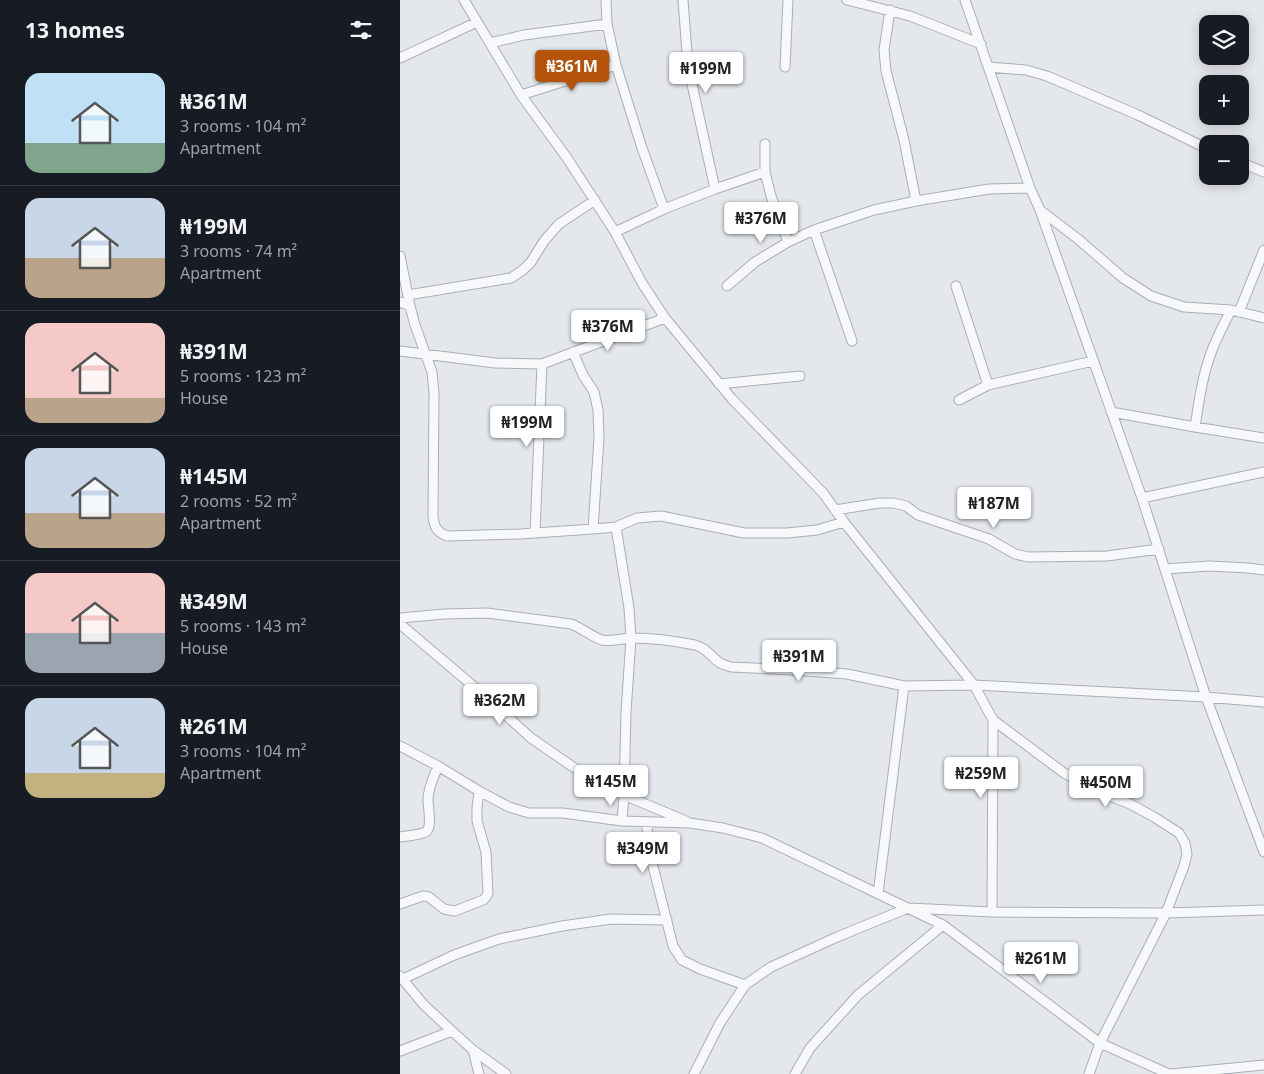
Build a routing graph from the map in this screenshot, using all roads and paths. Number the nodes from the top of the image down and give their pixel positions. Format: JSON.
{"nodes":[{"id":1,"x":464,"y":0,"type":"edge"},
{"id":2,"x":606,"y":0,"type":"edge"},
{"id":3,"x":683,"y":0,"type":"edge"},
{"id":4,"x":788,"y":0,"type":"edge"},
{"id":5,"x":848,"y":0,"type":"edge"},
{"id":6,"x":965,"y":0,"type":"edge"},
{"id":7,"x":890,"y":10,"type":"junction"},
{"id":8,"x":477,"y":22,"type":"junction"},
{"id":9,"x":607,"y":24,"type":"junction"},
{"id":10,"x":490,"y":43,"type":"junction"},
{"id":11,"x":981,"y":44,"type":"junction"},
{"id":12,"x":400,"y":58,"type":"edge"},
{"id":13,"x":616,"y":66,"type":"junction"},
{"id":14,"x":988,"y":67,"type":"junction"},
{"id":15,"x":785,"y":68,"type":"dead end"},
{"id":16,"x":520,"y":95,"type":"junction"},
{"id":17,"x":765,"y":144,"type":"dead end"},
{"id":18,"x":1199,"y":145,"type":"edge"},
{"id":19,"x":1249,"y":166,"type":"edge"},
{"id":20,"x":765,"y":172,"type":"junction"},
{"id":21,"x":1264,"y":172,"type":"edge"},
{"id":22,"x":1030,"y":188,"type":"junction"},
{"id":23,"x":714,"y":189,"type":"junction"},
{"id":24,"x":595,"y":200,"type":"junction"},
{"id":25,"x":916,"y":201,"type":"junction"},
{"id":26,"x":664,"y":209,"type":"junction"},
{"id":27,"x":1040,"y":210,"type":"junction"},
{"id":28,"x":814,"y":230,"type":"junction"},
{"id":29,"x":615,"y":232,"type":"junction"},
{"id":30,"x":788,"y":242,"type":"junction"},
{"id":31,"x":1264,"y":250,"type":"edge"},
{"id":32,"x":400,"y":256,"type":"edge"},
{"id":33,"x":727,"y":286,"type":"dead end"},
{"id":34,"x":956,"y":286,"type":"dead end"},
{"id":35,"x":408,"y":295,"type":"junction"},
{"id":36,"x":400,"y":302,"type":"edge"},
{"id":37,"x":410,"y":306,"type":"junction"},
{"id":38,"x":1235,"y":311,"type":"junction"},
{"id":39,"x":666,"y":318,"type":"junction"},
{"id":40,"x":1264,"y":318,"type":"edge"},
{"id":41,"x":852,"y":340,"type":"dead end"},
{"id":42,"x":400,"y":351,"type":"edge"},
{"id":43,"x":573,"y":352,"type":"junction"},
{"id":44,"x":425,"y":354,"type":"junction"},
{"id":45,"x":1093,"y":361,"type":"junction"},
{"id":46,"x":542,"y":364,"type":"junction"},
{"id":47,"x":800,"y":376,"type":"dead end"},
{"id":48,"x":719,"y":384,"type":"junction"},
{"id":49,"x":988,"y":385,"type":"junction"},
{"id":50,"x":959,"y":400,"type":"dead end"},
{"id":51,"x":1111,"y":412,"type":"junction"},
{"id":52,"x":1195,"y":427,"type":"junction"},
{"id":53,"x":1264,"y":438,"type":"edge"},
{"id":54,"x":1264,"y":472,"type":"edge"},
{"id":55,"x":1142,"y":498,"type":"junction"},
{"id":56,"x":835,"y":510,"type":"junction"},
{"id":57,"x":844,"y":522,"type":"junction"},
{"id":58,"x":616,"y":526,"type":"junction"},
{"id":59,"x":593,"y":529,"type":"junction"},
{"id":60,"x":536,"y":533,"type":"junction"},
{"id":61,"x":1159,"y":549,"type":"junction"},
{"id":62,"x":1165,"y":569,"type":"junction"},
{"id":63,"x":1264,"y":570,"type":"edge"},
{"id":64,"x":400,"y":618,"type":"edge"},
{"id":65,"x":400,"y":624,"type":"edge"},
{"id":66,"x":631,"y":638,"type":"junction"},
{"id":67,"x":974,"y":684,"type":"junction"},
{"id":68,"x":904,"y":686,"type":"junction"},
{"id":69,"x":1206,"y":697,"type":"junction"},
{"id":70,"x":1264,"y":702,"type":"edge"},
{"id":71,"x":993,"y":720,"type":"junction"},
{"id":72,"x":400,"y":746,"type":"edge"},
{"id":73,"x":438,"y":766,"type":"junction"},
{"id":74,"x":478,"y":791,"type":"junction"},
{"id":75,"x":624,"y":795,"type":"junction"},
{"id":76,"x":622,"y":821,"type":"junction"},
{"id":77,"x":646,"y":822,"type":"junction"},
{"id":78,"x":690,"y":823,"type":"junction"},
{"id":79,"x":400,"y":837,"type":"edge"},
{"id":80,"x":1264,"y":852,"type":"edge"},
{"id":81,"x":878,"y":894,"type":"junction"},
{"id":82,"x":400,"y":904,"type":"edge"},
{"id":83,"x":908,"y":908,"type":"junction"},
{"id":84,"x":1264,"y":910,"type":"edge"},
{"id":85,"x":992,"y":912,"type":"junction"},
{"id":86,"x":1166,"y":913,"type":"junction"},
{"id":87,"x":667,"y":920,"type":"junction"},
{"id":88,"x":942,"y":925,"type":"junction"},
{"id":89,"x":401,"y":977,"type":"edge"},
{"id":90,"x":745,"y":985,"type":"junction"},
{"id":91,"x":452,"y":1031,"type":"junction"},
{"id":92,"x":1100,"y":1043,"type":"junction"},
{"id":93,"x":473,"y":1050,"type":"junction"},
{"id":94,"x":400,"y":1051,"type":"edge"},
{"id":95,"x":1264,"y":1065,"type":"edge"},
{"id":96,"x":479,"y":1074,"type":"edge"},
{"id":97,"x":506,"y":1074,"type":"edge"},
{"id":98,"x":694,"y":1074,"type":"edge"},
{"id":99,"x":795,"y":1074,"type":"edge"},
{"id":100,"x":1089,"y":1074,"type":"edge"},
{"id":101,"x":1170,"y":1074,"type":"edge"}],
"edges":[{"from":1,"to":8,"type":"street"},
{"from":2,"to":9,"type":"street"},
{"from":3,"to":23,"type":"street"},
{"from":4,"to":15,"type":"street"},
{"from":5,"to":7,"type":"street"},
{"from":6,"to":11,"type":"street"},
{"from":7,"to":11,"type":"street"},
{"from":7,"to":25,"type":"street"},
{"from":8,"to":10,"type":"street"},
{"from":8,"to":12,"type":"street"},
{"from":9,"to":10,"type":"street"},
{"from":9,"to":13,"type":"street"},
{"from":10,"to":16,"type":"street"},
{"from":11,"to":14,"type":"street"},
{"from":13,"to":16,"type":"street"},
{"from":13,"to":26,"type":"street"},
{"from":14,"to":18,"type":"street"},
{"from":14,"to":22,"type":"street"},
{"from":16,"to":24,"type":"street"},
{"from":17,"to":20,"type":"street"},
{"from":19,"to":21,"type":"street"},
{"from":20,"to":23,"type":"street"},
{"from":20,"to":30,"type":"street"},
{"from":22,"to":25,"type":"street"},
{"from":22,"to":27,"type":"street"},
{"from":23,"to":26,"type":"street"},
{"from":24,"to":29,"type":"street"},
{"from":24,"to":35,"type":"street"},
{"from":25,"to":28,"type":"street"},
{"from":26,"to":29,"type":"street"},
{"from":27,"to":38,"type":"street"},
{"from":27,"to":45,"type":"street"},
{"from":28,"to":30,"type":"street"},
{"from":28,"to":41,"type":"street"},
{"from":29,"to":39,"type":"street"},
{"from":30,"to":33,"type":"street"},
{"from":31,"to":38,"type":"street"},
{"from":32,"to":35,"type":"street"},
{"from":34,"to":49,"type":"street"},
{"from":35,"to":37,"type":"street"},
{"from":36,"to":37,"type":"street"},
{"from":37,"to":44,"type":"street"},
{"from":38,"to":40,"type":"street"},
{"from":38,"to":52,"type":"street"},
{"from":39,"to":43,"type":"street"},
{"from":39,"to":48,"type":"street"},
{"from":42,"to":44,"type":"street"},
{"from":43,"to":46,"type":"street"},
{"from":43,"to":59,"type":"street"},
{"from":44,"to":46,"type":"street"},
{"from":44,"to":60,"type":"street"},
{"from":45,"to":49,"type":"street"},
{"from":45,"to":51,"type":"street"},
{"from":46,"to":60,"type":"street"},
{"from":47,"to":48,"type":"street"},
{"from":48,"to":56,"type":"street"},
{"from":49,"to":50,"type":"street"},
{"from":51,"to":52,"type":"street"},
{"from":51,"to":55,"type":"street"},
{"from":52,"to":53,"type":"street"},
{"from":54,"to":55,"type":"street"},
{"from":55,"to":61,"type":"street"},
{"from":56,"to":57,"type":"street"},
{"from":56,"to":61,"type":"street"},
{"from":57,"to":58,"type":"street"},
{"from":57,"to":67,"type":"street"},
{"from":58,"to":59,"type":"street"},
{"from":58,"to":66,"type":"street"},
{"from":59,"to":60,"type":"street"},
{"from":61,"to":62,"type":"street"},
{"from":62,"to":63,"type":"street"},
{"from":62,"to":69,"type":"street"},
{"from":64,"to":66,"type":"street"},
{"from":65,"to":75,"type":"street"},
{"from":66,"to":68,"type":"street"},
{"from":66,"to":75,"type":"street"},
{"from":67,"to":68,"type":"street"},
{"from":67,"to":69,"type":"street"},
{"from":67,"to":71,"type":"street"},
{"from":68,"to":81,"type":"street"},
{"from":69,"to":70,"type":"street"},
{"from":69,"to":80,"type":"street"},
{"from":71,"to":85,"type":"street"},
{"from":71,"to":86,"type":"street"},
{"from":72,"to":73,"type":"street"},
{"from":73,"to":74,"type":"street"},
{"from":73,"to":79,"type":"street"},
{"from":74,"to":76,"type":"street"},
{"from":74,"to":82,"type":"street"},
{"from":75,"to":76,"type":"street"},
{"from":75,"to":78,"type":"street"},
{"from":76,"to":77,"type":"street"},
{"from":77,"to":78,"type":"street"},
{"from":77,"to":87,"type":"street"},
{"from":78,"to":81,"type":"street"},
{"from":81,"to":83,"type":"street"},
{"from":83,"to":85,"type":"street"},
{"from":83,"to":88,"type":"street"},
{"from":83,"to":90,"type":"street"},
{"from":84,"to":86,"type":"street"},
{"from":85,"to":86,"type":"street"},
{"from":86,"to":92,"type":"street"},
{"from":87,"to":89,"type":"street"},
{"from":87,"to":90,"type":"street"},
{"from":88,"to":92,"type":"street"},
{"from":88,"to":99,"type":"street"},
{"from":89,"to":91,"type":"street"},
{"from":90,"to":98,"type":"street"},
{"from":91,"to":93,"type":"street"},
{"from":91,"to":94,"type":"street"},
{"from":92,"to":100,"type":"street"},
{"from":92,"to":101,"type":"street"},
{"from":93,"to":96,"type":"street"},
{"from":93,"to":97,"type":"street"},
{"from":95,"to":101,"type":"street"}]}
